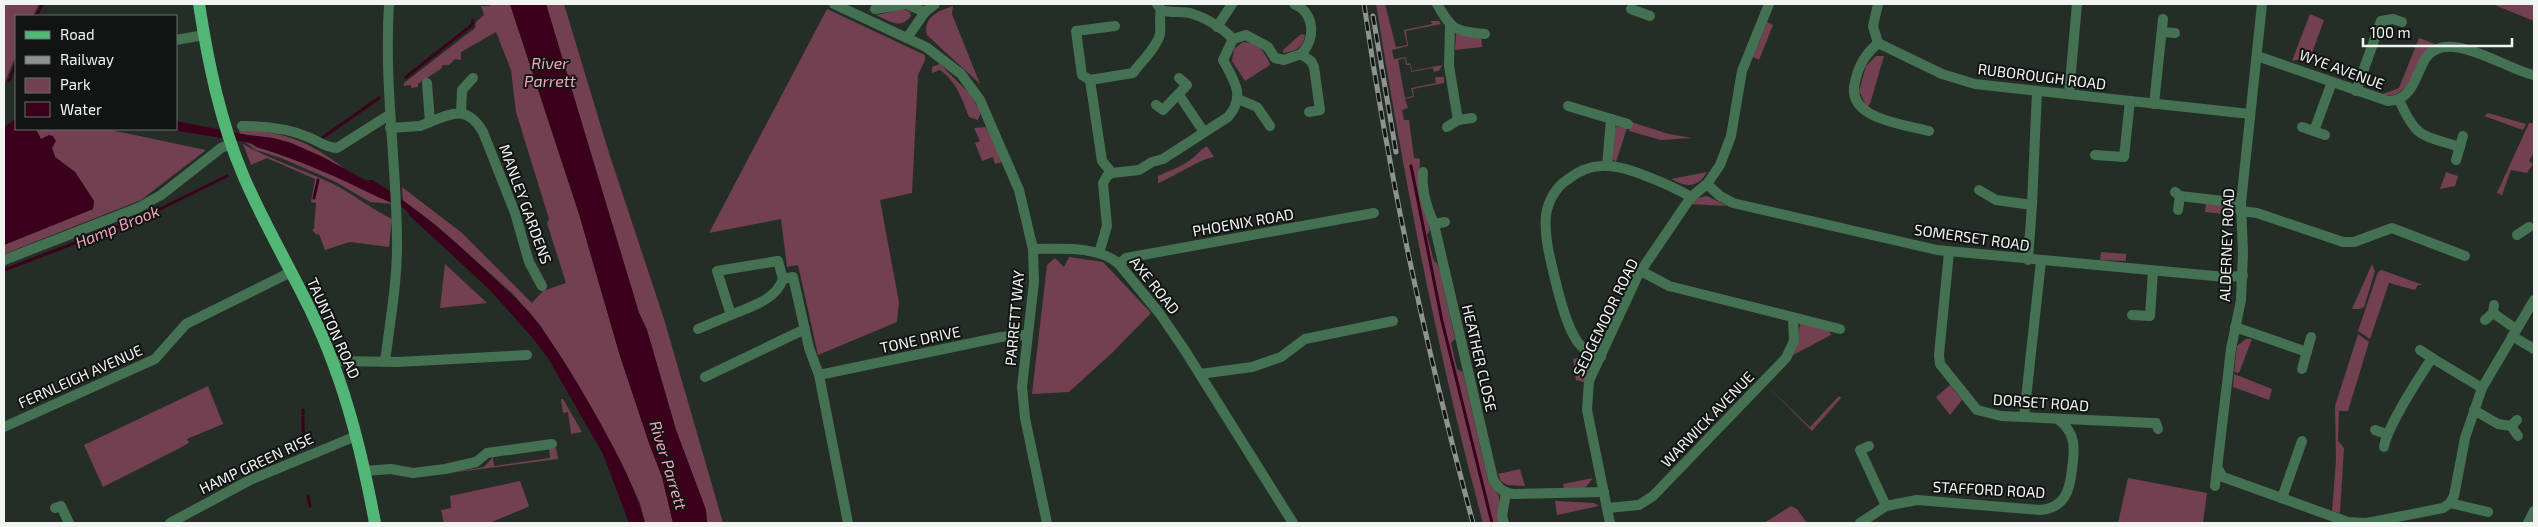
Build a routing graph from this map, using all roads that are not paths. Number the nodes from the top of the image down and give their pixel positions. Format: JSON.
{"nodes":[{"id":1,"x":199,"y":4,"type":"edge"},
{"id":2,"x":388,"y":4,"type":"edge"},
{"id":3,"x":834,"y":4,"type":"edge"},
{"id":4,"x":935,"y":4,"type":"edge"},
{"id":5,"x":1232,"y":4,"type":"edge"},
{"id":6,"x":1294,"y":4,"type":"edge"},
{"id":7,"x":1437,"y":4,"type":"edge"},
{"id":8,"x":1769,"y":4,"type":"edge"},
{"id":9,"x":1878,"y":4,"type":"edge"},
{"id":10,"x":2077,"y":4,"type":"edge"},
{"id":11,"x":2262,"y":4,"type":"edge"},
{"id":12,"x":1159,"y":7,"type":"edge"},
{"id":13,"x":875,"y":8,"type":"dead end"},
{"id":14,"x":1631,"y":9,"type":"dead end"},
{"id":15,"x":1647,"y":11,"type":"edge"},
{"id":16,"x":924,"y":12,"type":"junction"},
{"id":17,"x":2163,"y":19,"type":"dead end"},
{"id":18,"x":2402,"y":22,"type":"dead end"},
{"id":19,"x":1115,"y":26,"type":"dead end"},
{"id":20,"x":1450,"y":26,"type":"junction"},
{"id":21,"x":1217,"y":27,"type":"junction"},
{"id":22,"x":2162,"y":32,"type":"junction"},
{"id":23,"x":2175,"y":33,"type":"dead end"},
{"id":24,"x":1485,"y":34,"type":"dead end"},
{"id":25,"x":204,"y":35,"type":"junction"},
{"id":26,"x":907,"y":38,"type":"junction"},
{"id":27,"x":1233,"y":39,"type":"junction"},
{"id":28,"x":178,"y":40,"type":"edge"},
{"id":29,"x":1878,"y":43,"type":"junction"},
{"id":30,"x":1301,"y":54,"type":"junction"},
{"id":31,"x":2257,"y":56,"type":"junction"},
{"id":32,"x":2534,"y":75,"type":"edge"},
{"id":33,"x":473,"y":78,"type":"dead end"},
{"id":34,"x":1178,"y":78,"type":"dead end"},
{"id":35,"x":1090,"y":80,"type":"junction"},
{"id":36,"x":2332,"y":82,"type":"junction"},
{"id":37,"x":427,"y":83,"type":"dead end"},
{"id":38,"x":2356,"y":90,"type":"junction"},
{"id":39,"x":2037,"y":91,"type":"junction"},
{"id":40,"x":2069,"y":94,"type":"junction"},
{"id":41,"x":1178,"y":95,"type":"junction"},
{"id":42,"x":1238,"y":99,"type":"junction"},
{"id":43,"x":2399,"y":100,"type":"junction"},
{"id":44,"x":2130,"y":102,"type":"junction"},
{"id":45,"x":2154,"y":104,"type":"junction"},
{"id":46,"x":1156,"y":105,"type":"dead end"},
{"id":47,"x":1568,"y":106,"type":"dead end"},
{"id":48,"x":1309,"y":112,"type":"dead end"},
{"id":49,"x":461,"y":113,"type":"junction"},
{"id":50,"x":2250,"y":114,"type":"junction"},
{"id":51,"x":389,"y":115,"type":"junction"},
{"id":52,"x":1472,"y":118,"type":"dead end"},
{"id":53,"x":1611,"y":119,"type":"junction"},
{"id":54,"x":1458,"y":120,"type":"junction"},
{"id":55,"x":430,"y":122,"type":"junction"},
{"id":56,"x":1628,"y":124,"type":"dead end"},
{"id":57,"x":242,"y":126,"type":"dead end"},
{"id":58,"x":1270,"y":126,"type":"dead end"},
{"id":59,"x":1447,"y":127,"type":"dead end"},
{"id":60,"x":2302,"y":127,"type":"dead end"},
{"id":61,"x":390,"y":128,"type":"junction"},
{"id":62,"x":1929,"y":131,"type":"dead end"},
{"id":63,"x":2314,"y":131,"type":"junction"},
{"id":64,"x":1204,"y":132,"type":"junction"},
{"id":65,"x":2326,"y":136,"type":"dead end"},
{"id":66,"x":2463,"y":136,"type":"dead end"},
{"id":67,"x":2460,"y":147,"type":"junction"},
{"id":68,"x":233,"y":150,"type":"junction"},
{"id":69,"x":2095,"y":155,"type":"dead end"},
{"id":70,"x":2456,"y":160,"type":"dead end"},
{"id":71,"x":1607,"y":166,"type":"junction"},
{"id":72,"x":1424,"y":172,"type":"dead end"},
{"id":73,"x":1112,"y":173,"type":"junction"},
{"id":74,"x":1707,"y":184,"type":"junction"},
{"id":75,"x":1979,"y":190,"type":"dead end"},
{"id":76,"x":1692,"y":197,"type":"junction"},
{"id":77,"x":2032,"y":205,"type":"junction"},
{"id":78,"x":2240,"y":207,"type":"junction"},
{"id":79,"x":2178,"y":210,"type":"dead end"},
{"id":80,"x":1374,"y":213,"type":"dead end"},
{"id":81,"x":1446,"y":222,"type":"dead end"},
{"id":82,"x":1434,"y":224,"type":"junction"},
{"id":83,"x":2523,"y":231,"type":"dead end"},
{"id":84,"x":2534,"y":236,"type":"edge"},
{"id":85,"x":1033,"y":249,"type":"junction"},
{"id":86,"x":1949,"y":252,"type":"junction"},
{"id":87,"x":1099,"y":253,"type":"junction"},
{"id":88,"x":2465,"y":256,"type":"dead end"},
{"id":89,"x":4,"y":260,"type":"edge"},
{"id":90,"x":2028,"y":260,"type":"junction"},
{"id":91,"x":2041,"y":261,"type":"junction"},
{"id":92,"x":1119,"y":264,"type":"junction"},
{"id":93,"x":1641,"y":271,"type":"junction"},
{"id":94,"x":2154,"y":271,"type":"junction"},
{"id":95,"x":291,"y":272,"type":"junction"},
{"id":96,"x":2243,"y":276,"type":"junction"},
{"id":97,"x":783,"y":279,"type":"junction"},
{"id":98,"x":542,"y":286,"type":"dead end"},
{"id":99,"x":2534,"y":300,"type":"edge"},
{"id":100,"x":731,"y":315,"type":"junction"},
{"id":101,"x":2132,"y":315,"type":"dead end"},
{"id":102,"x":1793,"y":317,"type":"junction"},
{"id":103,"x":2485,"y":320,"type":"dead end"},
{"id":104,"x":1394,"y":321,"type":"dead end"},
{"id":105,"x":2235,"y":327,"type":"junction"},
{"id":106,"x":698,"y":329,"type":"dead end"},
{"id":107,"x":805,"y":329,"type":"junction"},
{"id":108,"x":1840,"y":329,"type":"dead end"},
{"id":109,"x":2514,"y":333,"type":"junction"},
{"id":110,"x":1028,"y":334,"type":"junction"},
{"id":111,"x":2311,"y":337,"type":"dead end"},
{"id":112,"x":2534,"y":349,"type":"edge"},
{"id":113,"x":2420,"y":350,"type":"dead end"},
{"id":114,"x":2307,"y":352,"type":"junction"},
{"id":115,"x":527,"y":356,"type":"dead end"},
{"id":116,"x":1601,"y":357,"type":"junction"},
{"id":117,"x":2432,"y":358,"type":"junction"},
{"id":118,"x":333,"y":361,"type":"junction"},
{"id":119,"x":384,"y":362,"type":"junction"},
{"id":120,"x":2302,"y":369,"type":"dead end"},
{"id":121,"x":1200,"y":374,"type":"junction"},
{"id":122,"x":819,"y":376,"type":"junction"},
{"id":123,"x":705,"y":378,"type":"dead end"},
{"id":124,"x":2482,"y":388,"type":"junction"},
{"id":125,"x":2474,"y":410,"type":"junction"},
{"id":126,"x":2024,"y":417,"type":"junction"},
{"id":127,"x":2059,"y":420,"type":"junction"},
{"id":128,"x":2159,"y":423,"type":"dead end"},
{"id":129,"x":4,"y":427,"type":"edge"},
{"id":130,"x":2374,"y":430,"type":"dead end"},
{"id":131,"x":2386,"y":434,"type":"junction"},
{"id":132,"x":356,"y":436,"type":"junction"},
{"id":133,"x":2518,"y":436,"type":"dead end"},
{"id":134,"x":2302,"y":440,"type":"dead end"},
{"id":135,"x":552,"y":444,"type":"dead end"},
{"id":136,"x":2384,"y":447,"type":"dead end"},
{"id":137,"x":1861,"y":449,"type":"dead end"},
{"id":138,"x":2217,"y":467,"type":"junction"},
{"id":139,"x":365,"y":471,"type":"junction"},
{"id":140,"x":2215,"y":486,"type":"dead end"},
{"id":141,"x":1604,"y":492,"type":"junction"},
{"id":142,"x":1506,"y":493,"type":"junction"},
{"id":143,"x":2282,"y":498,"type":"junction"},
{"id":144,"x":2450,"y":503,"type":"junction"},
{"id":145,"x":60,"y":506,"type":"dead end"},
{"id":146,"x":1886,"y":506,"type":"junction"},
{"id":147,"x":1607,"y":508,"type":"junction"},
{"id":148,"x":2534,"y":510,"type":"edge"},
{"id":149,"x":2488,"y":512,"type":"dead end"},
{"id":150,"x":69,"y":523,"type":"edge"},
{"id":151,"x":170,"y":523,"type":"edge"},
{"id":152,"x":375,"y":523,"type":"edge"},
{"id":153,"x":848,"y":523,"type":"edge"},
{"id":154,"x":1047,"y":523,"type":"edge"},
{"id":155,"x":1293,"y":523,"type":"edge"},
{"id":156,"x":1504,"y":523,"type":"edge"},
{"id":157,"x":1610,"y":523,"type":"edge"},
{"id":158,"x":1860,"y":523,"type":"edge"},
{"id":159,"x":2528,"y":523,"type":"edge"}],
"edges":[{"from":1,"to":25,"type":"main road"},
{"from":2,"to":51,"type":"street"},
{"from":3,"to":26,"type":"street","name":"PARRETT WAY"},
{"from":4,"to":16,"type":"street"},
{"from":5,"to":21,"type":"street"},
{"from":6,"to":30,"type":"street"},
{"from":7,"to":20,"type":"street"},
{"from":8,"to":74,"type":"street","name":"SEDGEMOOR ROAD"},
{"from":9,"to":29,"type":"street"},
{"from":10,"to":40,"type":"street"},
{"from":11,"to":31,"type":"street","name":"ALDERNEY ROAD"},
{"from":12,"to":21,"type":"street"},
{"from":12,"to":35,"type":"street"},
{"from":13,"to":16,"type":"street"},
{"from":14,"to":15,"type":"street"},
{"from":16,"to":26,"type":"street"},
{"from":17,"to":22,"type":"street"},
{"from":18,"to":38,"type":"street"},
{"from":19,"to":35,"type":"street"},
{"from":20,"to":24,"type":"street"},
{"from":20,"to":54,"type":"street"},
{"from":21,"to":27,"type":"street"},
{"from":22,"to":23,"type":"street"},
{"from":22,"to":45,"type":"street"},
{"from":25,"to":28,"type":"street"},
{"from":25,"to":68,"type":"main road","name":"TAUNTON ROAD"},
{"from":26,"to":85,"type":"street","name":"PARRETT WAY"},
{"from":27,"to":30,"type":"street"},
{"from":27,"to":42,"type":"street"},
{"from":29,"to":39,"type":"street","name":"RUBOROUGH ROAD"},
{"from":29,"to":62,"type":"street"},
{"from":30,"to":48,"type":"street"},
{"from":31,"to":36,"type":"street","name":"WYE AVENUE"},
{"from":31,"to":50,"type":"street","name":"ALDERNEY ROAD"},
{"from":32,"to":43,"type":"street","name":"WYE AVENUE"},
{"from":33,"to":49,"type":"street"},
{"from":34,"to":41,"type":"street"},
{"from":35,"to":73,"type":"street"},
{"from":36,"to":38,"type":"street","name":"WYE AVENUE"},
{"from":36,"to":63,"type":"street"},
{"from":37,"to":55,"type":"street"},
{"from":38,"to":43,"type":"street","name":"WYE AVENUE"},
{"from":39,"to":40,"type":"street","name":"RUBOROUGH ROAD"},
{"from":39,"to":77,"type":"street"},
{"from":40,"to":44,"type":"street","name":"RUBOROUGH ROAD"},
{"from":41,"to":46,"type":"street"},
{"from":41,"to":64,"type":"street"},
{"from":42,"to":58,"type":"street"},
{"from":42,"to":64,"type":"street"},
{"from":43,"to":67,"type":"street"},
{"from":44,"to":45,"type":"street","name":"RUBOROUGH ROAD"},
{"from":44,"to":69,"type":"street"},
{"from":45,"to":50,"type":"street","name":"RUBOROUGH ROAD"},
{"from":47,"to":53,"type":"street"},
{"from":49,"to":55,"type":"street"},
{"from":49,"to":98,"type":"street","name":"MANLEY GARDENS"},
{"from":50,"to":78,"type":"street","name":"ALDERNEY ROAD"},
{"from":51,"to":57,"type":"street"},
{"from":51,"to":61,"type":"street"},
{"from":52,"to":54,"type":"street"},
{"from":53,"to":56,"type":"street"},
{"from":53,"to":71,"type":"street"},
{"from":54,"to":59,"type":"street"},
{"from":55,"to":61,"type":"street"},
{"from":60,"to":63,"type":"street"},
{"from":61,"to":119,"type":"street"},
{"from":63,"to":65,"type":"street"},
{"from":64,"to":73,"type":"street"},
{"from":66,"to":67,"type":"street"},
{"from":67,"to":70,"type":"street"},
{"from":68,"to":89,"type":"street"},
{"from":68,"to":95,"type":"main road","name":"TAUNTON ROAD"},
{"from":71,"to":76,"type":"street"},
{"from":71,"to":116,"type":"street"},
{"from":72,"to":82,"type":"street","name":"HEATHER CLOSE"},
{"from":73,"to":87,"type":"street"},
{"from":74,"to":76,"type":"street","name":"SEDGEMOOR ROAD"},
{"from":74,"to":86,"type":"street","name":"SOMERSET ROAD"},
{"from":75,"to":77,"type":"street"},
{"from":76,"to":93,"type":"street","name":"SEDGEMOOR ROAD"},
{"from":77,"to":90,"type":"street"},
{"from":78,"to":79,"type":"street"},
{"from":78,"to":88,"type":"street"},
{"from":78,"to":96,"type":"street","name":"ALDERNEY ROAD"},
{"from":80,"to":92,"type":"street","name":"PHOENIX ROAD"},
{"from":81,"to":82,"type":"street"},
{"from":82,"to":142,"type":"street","name":"HEATHER CLOSE"},
{"from":83,"to":84,"type":"street"},
{"from":85,"to":87,"type":"street","name":"AXE ROAD"},
{"from":85,"to":110,"type":"street","name":"PARRETT WAY"},
{"from":86,"to":90,"type":"street","name":"SOMERSET ROAD"},
{"from":86,"to":126,"type":"street","name":"DORSET ROAD"},
{"from":87,"to":92,"type":"street","name":"AXE ROAD"},
{"from":90,"to":91,"type":"street","name":"SOMERSET ROAD"},
{"from":91,"to":94,"type":"street","name":"SOMERSET ROAD"},
{"from":91,"to":126,"type":"street"},
{"from":92,"to":121,"type":"street","name":"AXE ROAD"},
{"from":93,"to":102,"type":"street"},
{"from":93,"to":116,"type":"street","name":"SEDGEMOOR ROAD"},
{"from":94,"to":96,"type":"street","name":"SOMERSET ROAD"},
{"from":94,"to":101,"type":"street"},
{"from":95,"to":118,"type":"main road","name":"TAUNTON ROAD"},
{"from":95,"to":129,"type":"street","name":"FERNLEIGH AVENUE"},
{"from":96,"to":105,"type":"street","name":"ALDERNEY ROAD"},
{"from":97,"to":100,"type":"street"},
{"from":97,"to":100,"type":"street"},
{"from":97,"to":107,"type":"street"},
{"from":99,"to":109,"type":"street"},
{"from":100,"to":106,"type":"street"},
{"from":102,"to":108,"type":"street"},
{"from":102,"to":147,"type":"street","name":"WARWICK AVENUE"},
{"from":103,"to":109,"type":"street"},
{"from":104,"to":121,"type":"street"},
{"from":105,"to":114,"type":"street"},
{"from":105,"to":138,"type":"street","name":"ALDERNEY ROAD"},
{"from":107,"to":122,"type":"street"},
{"from":107,"to":123,"type":"street"},
{"from":109,"to":112,"type":"street"},
{"from":109,"to":124,"type":"street"},
{"from":110,"to":122,"type":"street","name":"TONE DRIVE"},
{"from":110,"to":154,"type":"street","name":"PARRETT WAY"},
{"from":111,"to":114,"type":"street"},
{"from":113,"to":117,"type":"street"},
{"from":114,"to":120,"type":"street"},
{"from":115,"to":119,"type":"street"},
{"from":116,"to":141,"type":"street","name":"SEDGEMOOR ROAD"},
{"from":117,"to":124,"type":"street"},
{"from":117,"to":131,"type":"street"},
{"from":118,"to":119,"type":"street"},
{"from":118,"to":132,"type":"main road","name":"TAUNTON ROAD"},
{"from":121,"to":155,"type":"street","name":"AXE ROAD"},
{"from":122,"to":153,"type":"street"},
{"from":124,"to":125,"type":"street"},
{"from":125,"to":133,"type":"street"},
{"from":125,"to":144,"type":"street"},
{"from":126,"to":127,"type":"street","name":"DORSET ROAD"},
{"from":127,"to":128,"type":"street","name":"DORSET ROAD"},
{"from":127,"to":146,"type":"street","name":"STAFFORD ROAD"},
{"from":130,"to":131,"type":"street"},
{"from":131,"to":136,"type":"street"},
{"from":132,"to":139,"type":"main road","name":"TAUNTON ROAD"},
{"from":132,"to":151,"type":"street","name":"HAMP GREEN RISE"},
{"from":134,"to":143,"type":"street"},
{"from":135,"to":139,"type":"street"},
{"from":137,"to":146,"type":"street"},
{"from":138,"to":140,"type":"street","name":"ALDERNEY ROAD"},
{"from":138,"to":143,"type":"street"},
{"from":139,"to":152,"type":"main road","name":"TAUNTON ROAD"},
{"from":141,"to":142,"type":"street"},
{"from":141,"to":147,"type":"street","name":"SEDGEMOOR ROAD"},
{"from":142,"to":156,"type":"street"},
{"from":143,"to":144,"type":"street"},
{"from":144,"to":149,"type":"street"},
{"from":145,"to":150,"type":"street"},
{"from":146,"to":158,"type":"street","name":"STAFFORD ROAD"},
{"from":147,"to":157,"type":"street","name":"SEDGEMOOR ROAD"},
{"from":148,"to":159,"type":"street"}]}
